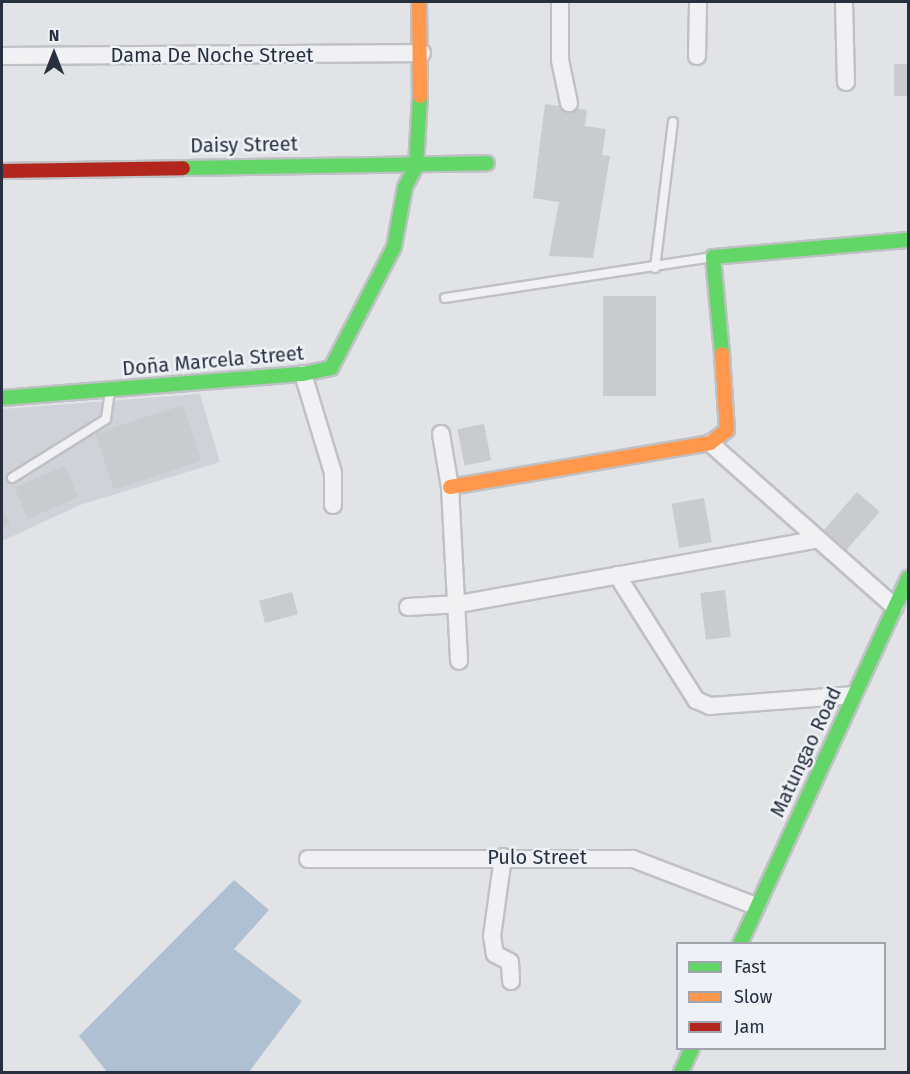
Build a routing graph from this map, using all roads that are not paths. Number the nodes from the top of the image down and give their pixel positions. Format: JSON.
{"nodes":[{"id":1,"x":419,"y":2,"type":"edge"},
{"id":2,"x":560,"y":2,"type":"edge"},
{"id":3,"x":698,"y":2,"type":"edge"},
{"id":4,"x":844,"y":2,"type":"edge"},
{"id":5,"x":422,"y":53,"type":"junction"},
{"id":6,"x":2,"y":56,"type":"edge"},
{"id":7,"x":697,"y":56,"type":"dead end"},
{"id":8,"x":846,"y":82,"type":"dead end"},
{"id":9,"x":569,"y":103,"type":"dead end"},
{"id":10,"x":673,"y":122,"type":"dead end"},
{"id":11,"x":487,"y":163,"type":"dead end"},
{"id":12,"x":416,"y":166,"type":"junction"},
{"id":13,"x":2,"y":171,"type":"edge"},
{"id":14,"x":909,"y":240,"type":"edge"},
{"id":15,"x":713,"y":257,"type":"junction"},
{"id":16,"x":655,"y":268,"type":"junction"},
{"id":17,"x":445,"y":298,"type":"dead end"},
{"id":18,"x":303,"y":374,"type":"junction"},
{"id":19,"x":110,"y":390,"type":"junction"},
{"id":20,"x":2,"y":398,"type":"edge"},
{"id":21,"x":441,"y":434,"type":"dead end"},
{"id":22,"x":710,"y":443,"type":"junction"},
{"id":23,"x":12,"y":478,"type":"dead end"},
{"id":24,"x":450,"y":487,"type":"junction"},
{"id":25,"x":333,"y":505,"type":"dead end"},
{"id":26,"x":815,"y":540,"type":"junction"},
{"id":27,"x":617,"y":575,"type":"junction"},
{"id":28,"x":909,"y":578,"type":"edge"},
{"id":29,"x":459,"y":604,"type":"junction"},
{"id":30,"x":408,"y":607,"type":"dead end"},
{"id":31,"x":895,"y":607,"type":"junction"},
{"id":32,"x":459,"y":661,"type":"dead end"},
{"id":33,"x":853,"y":694,"type":"junction"},
{"id":34,"x":503,"y":857,"type":"junction"},
{"id":35,"x":308,"y":859,"type":"dead end"},
{"id":36,"x":756,"y":906,"type":"junction"},
{"id":37,"x":741,"y":942,"type":"edge"},
{"id":38,"x":511,"y":981,"type":"dead end"},
{"id":39,"x":691,"y":1050,"type":"edge"},
{"id":40,"x":681,"y":1072,"type":"edge"}],
"edges":[{"from":1,"to":5,"type":"street","name":"Doña Marcela Street"},
{"from":2,"to":9,"type":"street"},
{"from":3,"to":7,"type":"street"},
{"from":4,"to":8,"type":"street"},
{"from":5,"to":6,"type":"street","name":"Dama De Noche Street"},
{"from":5,"to":12,"type":"street","name":"Doña Marcela Street"},
{"from":10,"to":16,"type":"lane"},
{"from":11,"to":12,"type":"street","name":"Daisy Street"},
{"from":12,"to":13,"type":"street","name":"Daisy Street"},
{"from":12,"to":18,"type":"street","name":"Doña Marcela Street"},
{"from":14,"to":15,"type":"street"},
{"from":15,"to":16,"type":"lane"},
{"from":15,"to":22,"type":"street"},
{"from":16,"to":17,"type":"lane"},
{"from":18,"to":19,"type":"street","name":"Doña Marcela Street"},
{"from":18,"to":25,"type":"street"},
{"from":19,"to":20,"type":"street","name":"Doña Marcela Street"},
{"from":19,"to":23,"type":"lane"},
{"from":21,"to":24,"type":"street"},
{"from":22,"to":24,"type":"street"},
{"from":22,"to":26,"type":"street"},
{"from":24,"to":29,"type":"street"},
{"from":26,"to":27,"type":"street"},
{"from":26,"to":31,"type":"street"},
{"from":27,"to":29,"type":"street"},
{"from":27,"to":33,"type":"street"},
{"from":28,"to":31,"type":"street","name":"Matungao Road"},
{"from":29,"to":30,"type":"street"},
{"from":29,"to":32,"type":"street"},
{"from":31,"to":33,"type":"street","name":"Matungao Road"},
{"from":33,"to":36,"type":"street","name":"Matungao Road"},
{"from":34,"to":35,"type":"street","name":"Pulo Street"},
{"from":34,"to":36,"type":"street","name":"Pulo Street"},
{"from":34,"to":38,"type":"street"},
{"from":36,"to":37,"type":"street","name":"Matungao Road"},
{"from":39,"to":40,"type":"street"}]}
